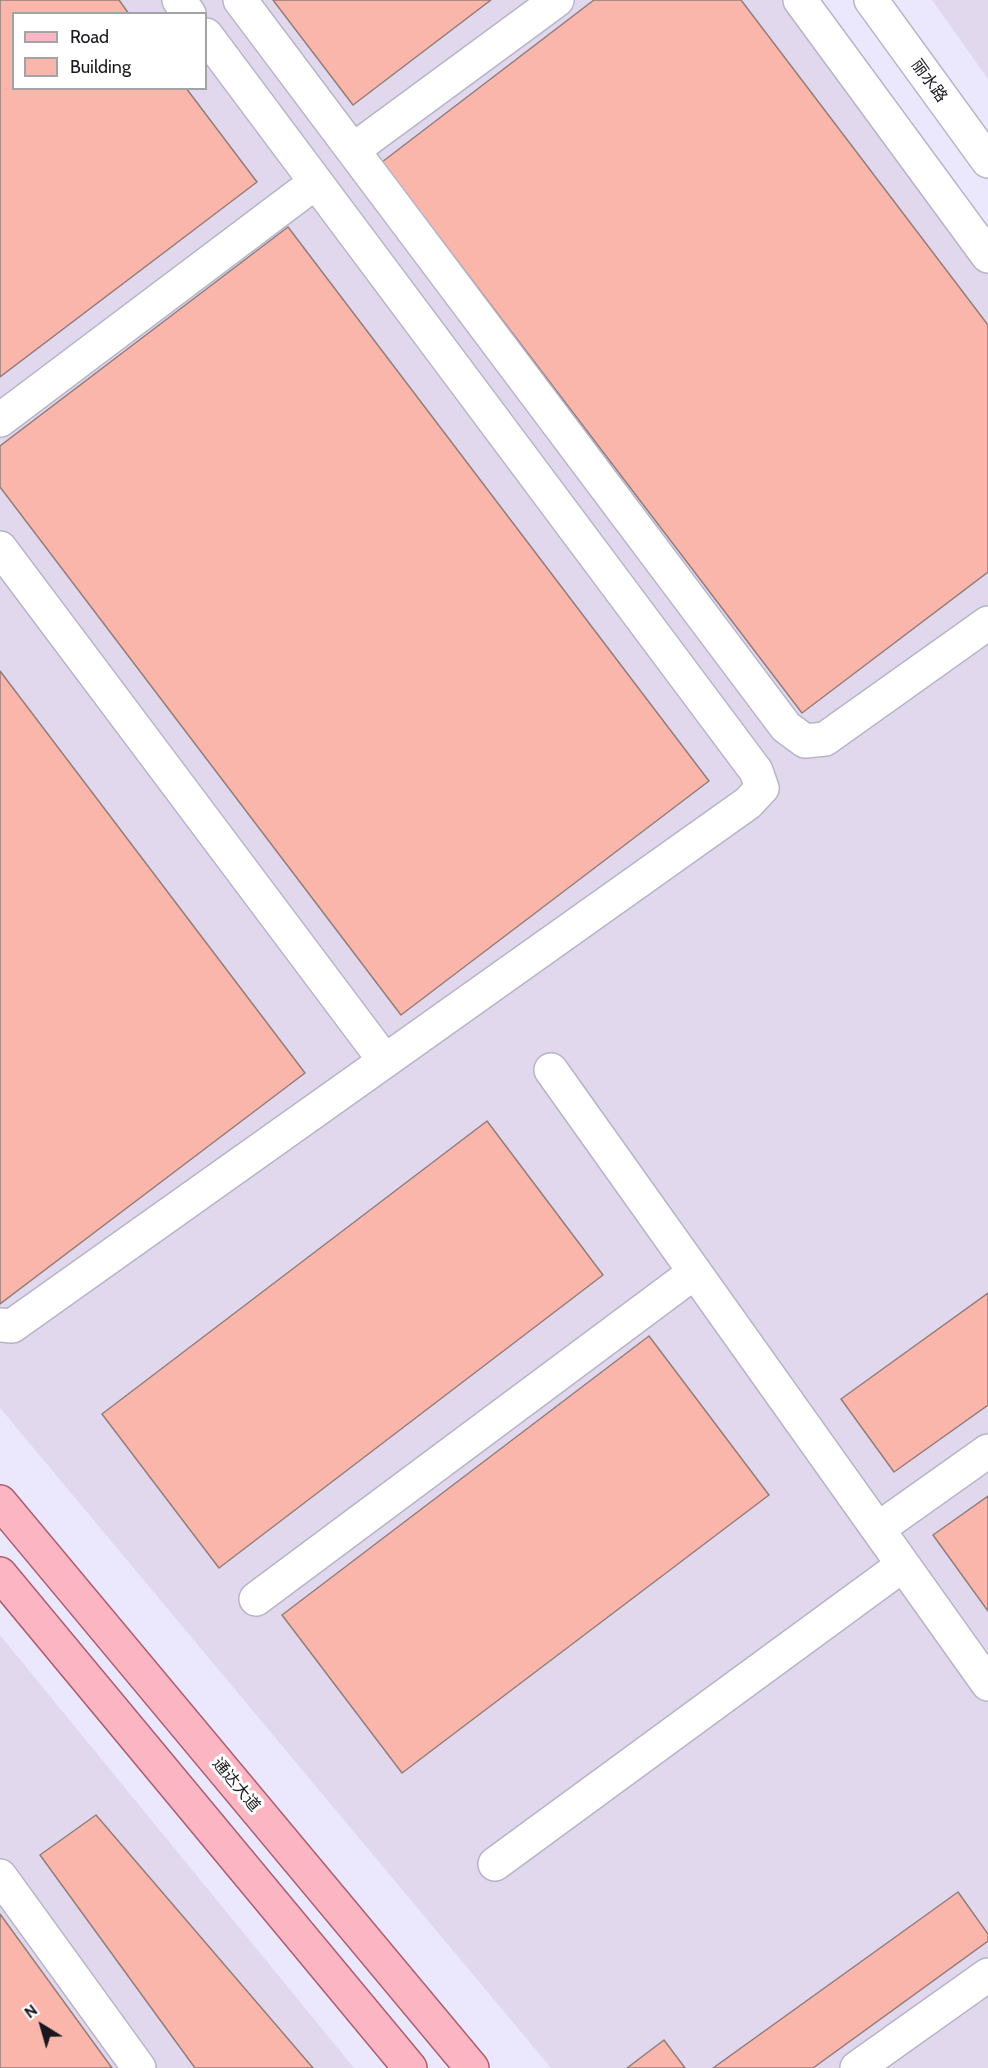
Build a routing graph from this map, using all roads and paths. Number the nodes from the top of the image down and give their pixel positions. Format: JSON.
{"nodes":[{"id":1,"x":240,"y":0,"type":"edge"},
{"id":2,"x":557,"y":0,"type":"edge"},
{"id":3,"x":800,"y":0,"type":"edge"},
{"id":4,"x":871,"y":0,"type":"edge"},
{"id":5,"x":207,"y":36,"type":"edge"},
{"id":6,"x":353,"y":150,"type":"junction"},
{"id":7,"x":988,"y":162,"type":"edge"},
{"id":8,"x":316,"y":182,"type":"junction"},
{"id":9,"x":988,"y":256,"type":"edge"},
{"id":10,"x":0,"y":420,"type":"edge"},
{"id":11,"x":0,"y":548,"type":"edge"},
{"id":12,"x":988,"y":623,"type":"edge"},
{"id":13,"x":385,"y":1061,"type":"junction"},
{"id":14,"x":551,"y":1070,"type":"dead end"},
{"id":15,"x":694,"y":1272,"type":"junction"},
{"id":16,"x":0,"y":1325,"type":"edge"},
{"id":17,"x":988,"y":1451,"type":"edge"},
{"id":18,"x":0,"y":1502,"type":"edge"},
{"id":19,"x":878,"y":1529,"type":"junction"},
{"id":20,"x":903,"y":1565,"type":"junction"},
{"id":21,"x":0,"y":1574,"type":"edge"},
{"id":22,"x":256,"y":1599,"type":"dead end"},
{"id":23,"x":988,"y":1684,"type":"edge"},
{"id":24,"x":495,"y":1864,"type":"dead end"},
{"id":25,"x":0,"y":1876,"type":"edge"},
{"id":26,"x":980,"y":1990,"type":"edge"},
{"id":27,"x":139,"y":2068,"type":"edge"},
{"id":28,"x":410,"y":2068,"type":"edge"},
{"id":29,"x":472,"y":2068,"type":"edge"},
{"id":30,"x":857,"y":2068,"type":"edge"}],
"edges":[{"from":1,"to":6,"type":"street"},
{"from":2,"to":6,"type":"street"},
{"from":3,"to":9,"type":"street"},
{"from":4,"to":7,"type":"street","name":"丽水路"},
{"from":5,"to":8,"type":"street"},
{"from":6,"to":12,"type":"street"},
{"from":8,"to":10,"type":"street"},
{"from":8,"to":13,"type":"street"},
{"from":11,"to":13,"type":"street"},
{"from":13,"to":16,"type":"street"},
{"from":14,"to":15,"type":"street"},
{"from":15,"to":19,"type":"street"},
{"from":15,"to":22,"type":"street"},
{"from":17,"to":19,"type":"street"},
{"from":18,"to":29,"type":"main road","name":"通达大道"},
{"from":19,"to":20,"type":"street"},
{"from":20,"to":23,"type":"street"},
{"from":20,"to":24,"type":"street"},
{"from":21,"to":28,"type":"main road"},
{"from":25,"to":27,"type":"street"},
{"from":26,"to":30,"type":"street"}]}
